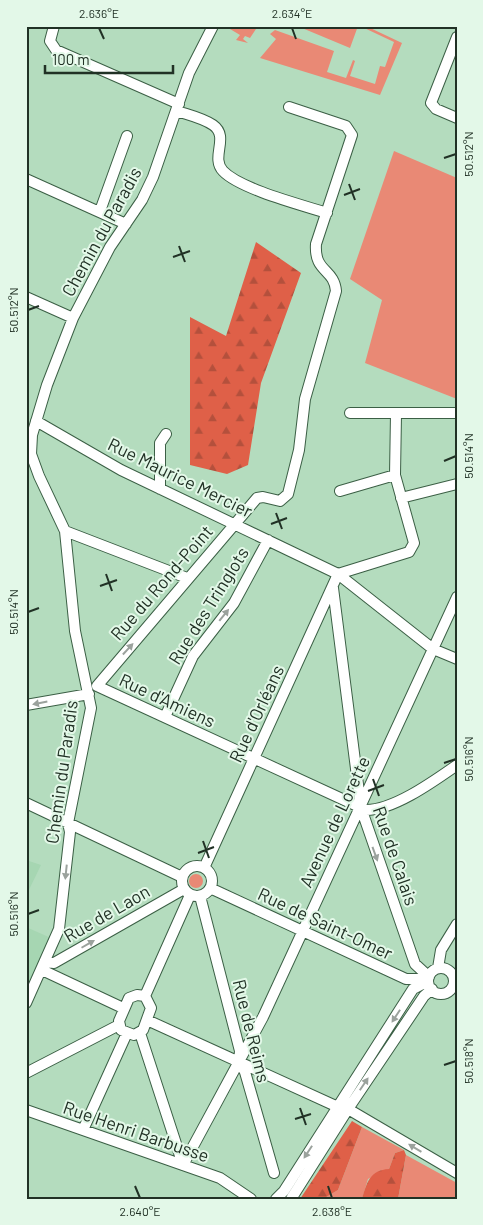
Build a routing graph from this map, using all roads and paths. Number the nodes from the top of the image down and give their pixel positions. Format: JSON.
{"nodes":[{"id":1,"x":54,"y":26,"type":"edge"},
{"id":2,"x":213,"y":26,"type":"edge"},
{"id":3,"x":457,"y":37,"type":"edge"},
{"id":4,"x":178,"y":107,"type":"junction"},
{"id":5,"x":289,"y":107,"type":"dead end"},
{"id":6,"x":457,"y":118,"type":"edge"},
{"id":7,"x":128,"y":136,"type":"dead end"},
{"id":8,"x":26,"y":180,"type":"edge"},
{"id":9,"x":100,"y":212,"type":"junction"},
{"id":10,"x":327,"y":212,"type":"junction"},
{"id":11,"x":126,"y":224,"type":"junction"},
{"id":12,"x":26,"y":297,"type":"edge"},
{"id":13,"x":73,"y":318,"type":"junction"},
{"id":14,"x":350,"y":413,"type":"dead end"},
{"id":15,"x":457,"y":413,"type":"edge"},
{"id":16,"x":396,"y":414,"type":"junction"},
{"id":17,"x":36,"y":421,"type":"junction"},
{"id":18,"x":166,"y":434,"type":"dead end"},
{"id":19,"x":395,"y":475,"type":"junction"},
{"id":20,"x":457,"y":484,"type":"edge"},
{"id":21,"x":160,"y":489,"type":"junction"},
{"id":22,"x":340,"y":491,"type":"dead end"},
{"id":23,"x":401,"y":498,"type":"junction"},
{"id":24,"x":235,"y":524,"type":"junction"},
{"id":25,"x":65,"y":532,"type":"junction"},
{"id":26,"x":268,"y":540,"type":"junction"},
{"id":27,"x":338,"y":574,"type":"junction"},
{"id":28,"x":187,"y":578,"type":"junction"},
{"id":29,"x":333,"y":588,"type":"junction"},
{"id":30,"x":457,"y":597,"type":"edge"},
{"id":31,"x":433,"y":649,"type":"junction"},
{"id":32,"x":457,"y":659,"type":"edge"},
{"id":33,"x":91,"y":689,"type":"junction"},
{"id":34,"x":26,"y":705,"type":"edge"},
{"id":35,"x":165,"y":717,"type":"junction"},
{"id":36,"x":253,"y":759,"type":"junction"},
{"id":37,"x":457,"y":765,"type":"edge"},
{"id":38,"x":26,"y":803,"type":"edge"},
{"id":39,"x":361,"y":808,"type":"junction"},
{"id":40,"x":68,"y":823,"type":"junction"},
{"id":41,"x":204,"y":868,"type":"junction"},
{"id":42,"x":182,"y":877,"type":"junction"},
{"id":43,"x":210,"y":888,"type":"junction"},
{"id":44,"x":191,"y":893,"type":"junction"},
{"id":45,"x":457,"y":924,"type":"edge"},
{"id":46,"x":302,"y":930,"type":"junction"},
{"id":47,"x":43,"y":966,"type":"junction"},
{"id":48,"x":438,"y":968,"type":"junction"},
{"id":49,"x":429,"y":982,"type":"junction"},
{"id":50,"x":455,"y":984,"type":"edge"},
{"id":51,"x":145,"y":996,"type":"junction"},
{"id":52,"x":26,"y":1003,"type":"edge"},
{"id":53,"x":123,"y":1008,"type":"junction"},
{"id":54,"x":147,"y":1020,"type":"junction"},
{"id":55,"x":119,"y":1025,"type":"junction"},
{"id":56,"x":140,"y":1033,"type":"junction"},
{"id":57,"x":127,"y":1034,"type":"junction"},
{"id":58,"x":239,"y":1062,"type":"junction"},
{"id":59,"x":26,"y":1073,"type":"edge"},
{"id":60,"x":343,"y":1108,"type":"junction"},
{"id":61,"x":26,"y":1110,"type":"edge"},
{"id":62,"x":82,"y":1130,"type":"junction"},
{"id":63,"x":183,"y":1165,"type":"junction"},
{"id":64,"x":274,"y":1173,"type":"dead end"},
{"id":65,"x":457,"y":1173,"type":"edge"},
{"id":66,"x":234,"y":1188,"type":"junction"},
{"id":67,"x":238,"y":1199,"type":"edge"},
{"id":68,"x":251,"y":1199,"type":"edge"},
{"id":69,"x":276,"y":1199,"type":"edge"},
{"id":70,"x":291,"y":1199,"type":"edge"}],
"edges":[{"from":1,"to":4,"type":"street"},
{"from":2,"to":4,"type":"street","name":"Chemin du Paradis"},
{"from":3,"to":6,"type":"street"},
{"from":4,"to":10,"type":"street"},
{"from":4,"to":11,"type":"street","name":"Chemin du Paradis"},
{"from":5,"to":10,"type":"street"},
{"from":7,"to":9,"type":"street"},
{"from":8,"to":9,"type":"street"},
{"from":9,"to":11,"type":"street"},
{"from":10,"to":24,"type":"street","name":"Rue du Rond-Point"},
{"from":11,"to":13,"type":"street","name":"Chemin du Paradis"},
{"from":12,"to":13,"type":"street"},
{"from":13,"to":17,"type":"street","name":"Chemin du Paradis"},
{"from":14,"to":16,"type":"street"},
{"from":15,"to":16,"type":"street"},
{"from":16,"to":19,"type":"street"},
{"from":17,"to":21,"type":"street","name":"Rue Maurice Mercier"},
{"from":17,"to":25,"type":"street","name":"Chemin du Paradis"},
{"from":18,"to":21,"type":"street"},
{"from":19,"to":22,"type":"street"},
{"from":19,"to":23,"type":"street"},
{"from":20,"to":23,"type":"street"},
{"from":21,"to":24,"type":"street","name":"Rue Maurice Mercier"},
{"from":23,"to":27,"type":"street"},
{"from":24,"to":26,"type":"street","name":"Rue Maurice Mercier"},
{"from":24,"to":28,"type":"street","name":"Rue du Rond-Point"},
{"from":25,"to":28,"type":"street"},
{"from":25,"to":33,"type":"street","name":"Chemin du Paradis"},
{"from":26,"to":27,"type":"street","name":"Rue Maurice Mercier"},
{"from":35,"to":26,"type":"street","name":"Rue des Tringlots","one_way":true},
{"from":27,"to":29,"type":"street","name":"Rue d'Orléans"},
{"from":27,"to":31,"type":"street","name":"Rue Maurice Mercier"},
{"from":33,"to":28,"type":"street","name":"Rue du Rond-Point","one_way":true},
{"from":29,"to":36,"type":"street","name":"Rue d'Orléans"},
{"from":29,"to":39,"type":"street","name":"Rue de Calais"},
{"from":30,"to":31,"type":"street","name":"Avenue de Lorette"},
{"from":31,"to":32,"type":"street","name":"Rue Maurice Mercier"},
{"from":31,"to":39,"type":"street","name":"Avenue de Lorette"},
{"from":33,"to":34,"type":"street","one_way":true},
{"from":33,"to":35,"type":"street","name":"Rue d'Amiens"},
{"from":33,"to":40,"type":"street","name":"Chemin du Paradis"},
{"from":35,"to":36,"type":"street","name":"Rue d'Amiens"},
{"from":36,"to":39,"type":"street","name":"Rue d'Amiens"},
{"from":36,"to":41,"type":"street","name":"Rue d'Orléans"},
{"from":37,"to":39,"type":"street"},
{"from":38,"to":40,"type":"street"},
{"from":39,"to":46,"type":"street","name":"Avenue de Lorette"},
{"from":39,"to":49,"type":"street","name":"Rue de Calais","one_way":true},
{"from":40,"to":42,"type":"street"},
{"from":40,"to":47,"type":"street","name":"Chemin du Paradis","one_way":true},
{"from":41,"to":42,"type":"street"},
{"from":41,"to":43,"type":"street"},
{"from":42,"to":44,"type":"street"},
{"from":43,"to":44,"type":"street"},
{"from":43,"to":46,"type":"street","name":"Rue de Saint-Omer"},
{"from":47,"to":44,"type":"street","name":"Rue de Laon","one_way":true},
{"from":44,"to":51,"type":"street"},
{"from":44,"to":58,"type":"street","name":"Rue de Reims"},
{"from":45,"to":48,"type":"street"},
{"from":46,"to":49,"type":"street","name":"Rue de Saint-Omer"},
{"from":46,"to":58,"type":"street","name":"Avenue de Lorette"},
{"from":47,"to":52,"type":"street","name":"Chemin du Paradis"},
{"from":47,"to":53,"type":"street"},
{"from":48,"to":49,"type":"street"},
{"from":48,"to":50,"type":"street"},
{"from":49,"to":50,"type":"street","name":"Rue de Saint-Omer"},
{"from":49,"to":60,"type":"street"},
{"from":51,"to":53,"type":"street"},
{"from":51,"to":54,"type":"street"},
{"from":53,"to":55,"type":"street"},
{"from":54,"to":56,"type":"street"},
{"from":54,"to":58,"type":"street"},
{"from":55,"to":57,"type":"street"},
{"from":55,"to":59,"type":"street"},
{"from":56,"to":57,"type":"street"},
{"from":56,"to":63,"type":"street"},
{"from":57,"to":62,"type":"street"},
{"from":58,"to":60,"type":"street"},
{"from":58,"to":63,"type":"street","name":"Avenue de Lorette"},
{"from":58,"to":64,"type":"street","name":"Rue de Reims"},
{"from":65,"to":60,"type":"street","one_way":true},
{"from":60,"to":69,"type":"street","one_way":true},
{"from":60,"to":70,"type":"street"},
{"from":61,"to":62,"type":"street","name":"Rue Henri Barbusse"},
{"from":62,"to":63,"type":"street","name":"Rue Henri Barbusse"},
{"from":63,"to":66,"type":"street","name":"Rue Henri Barbusse"},
{"from":66,"to":67,"type":"street"},
{"from":66,"to":68,"type":"street","name":"Rue Henri Barbusse"}]}
